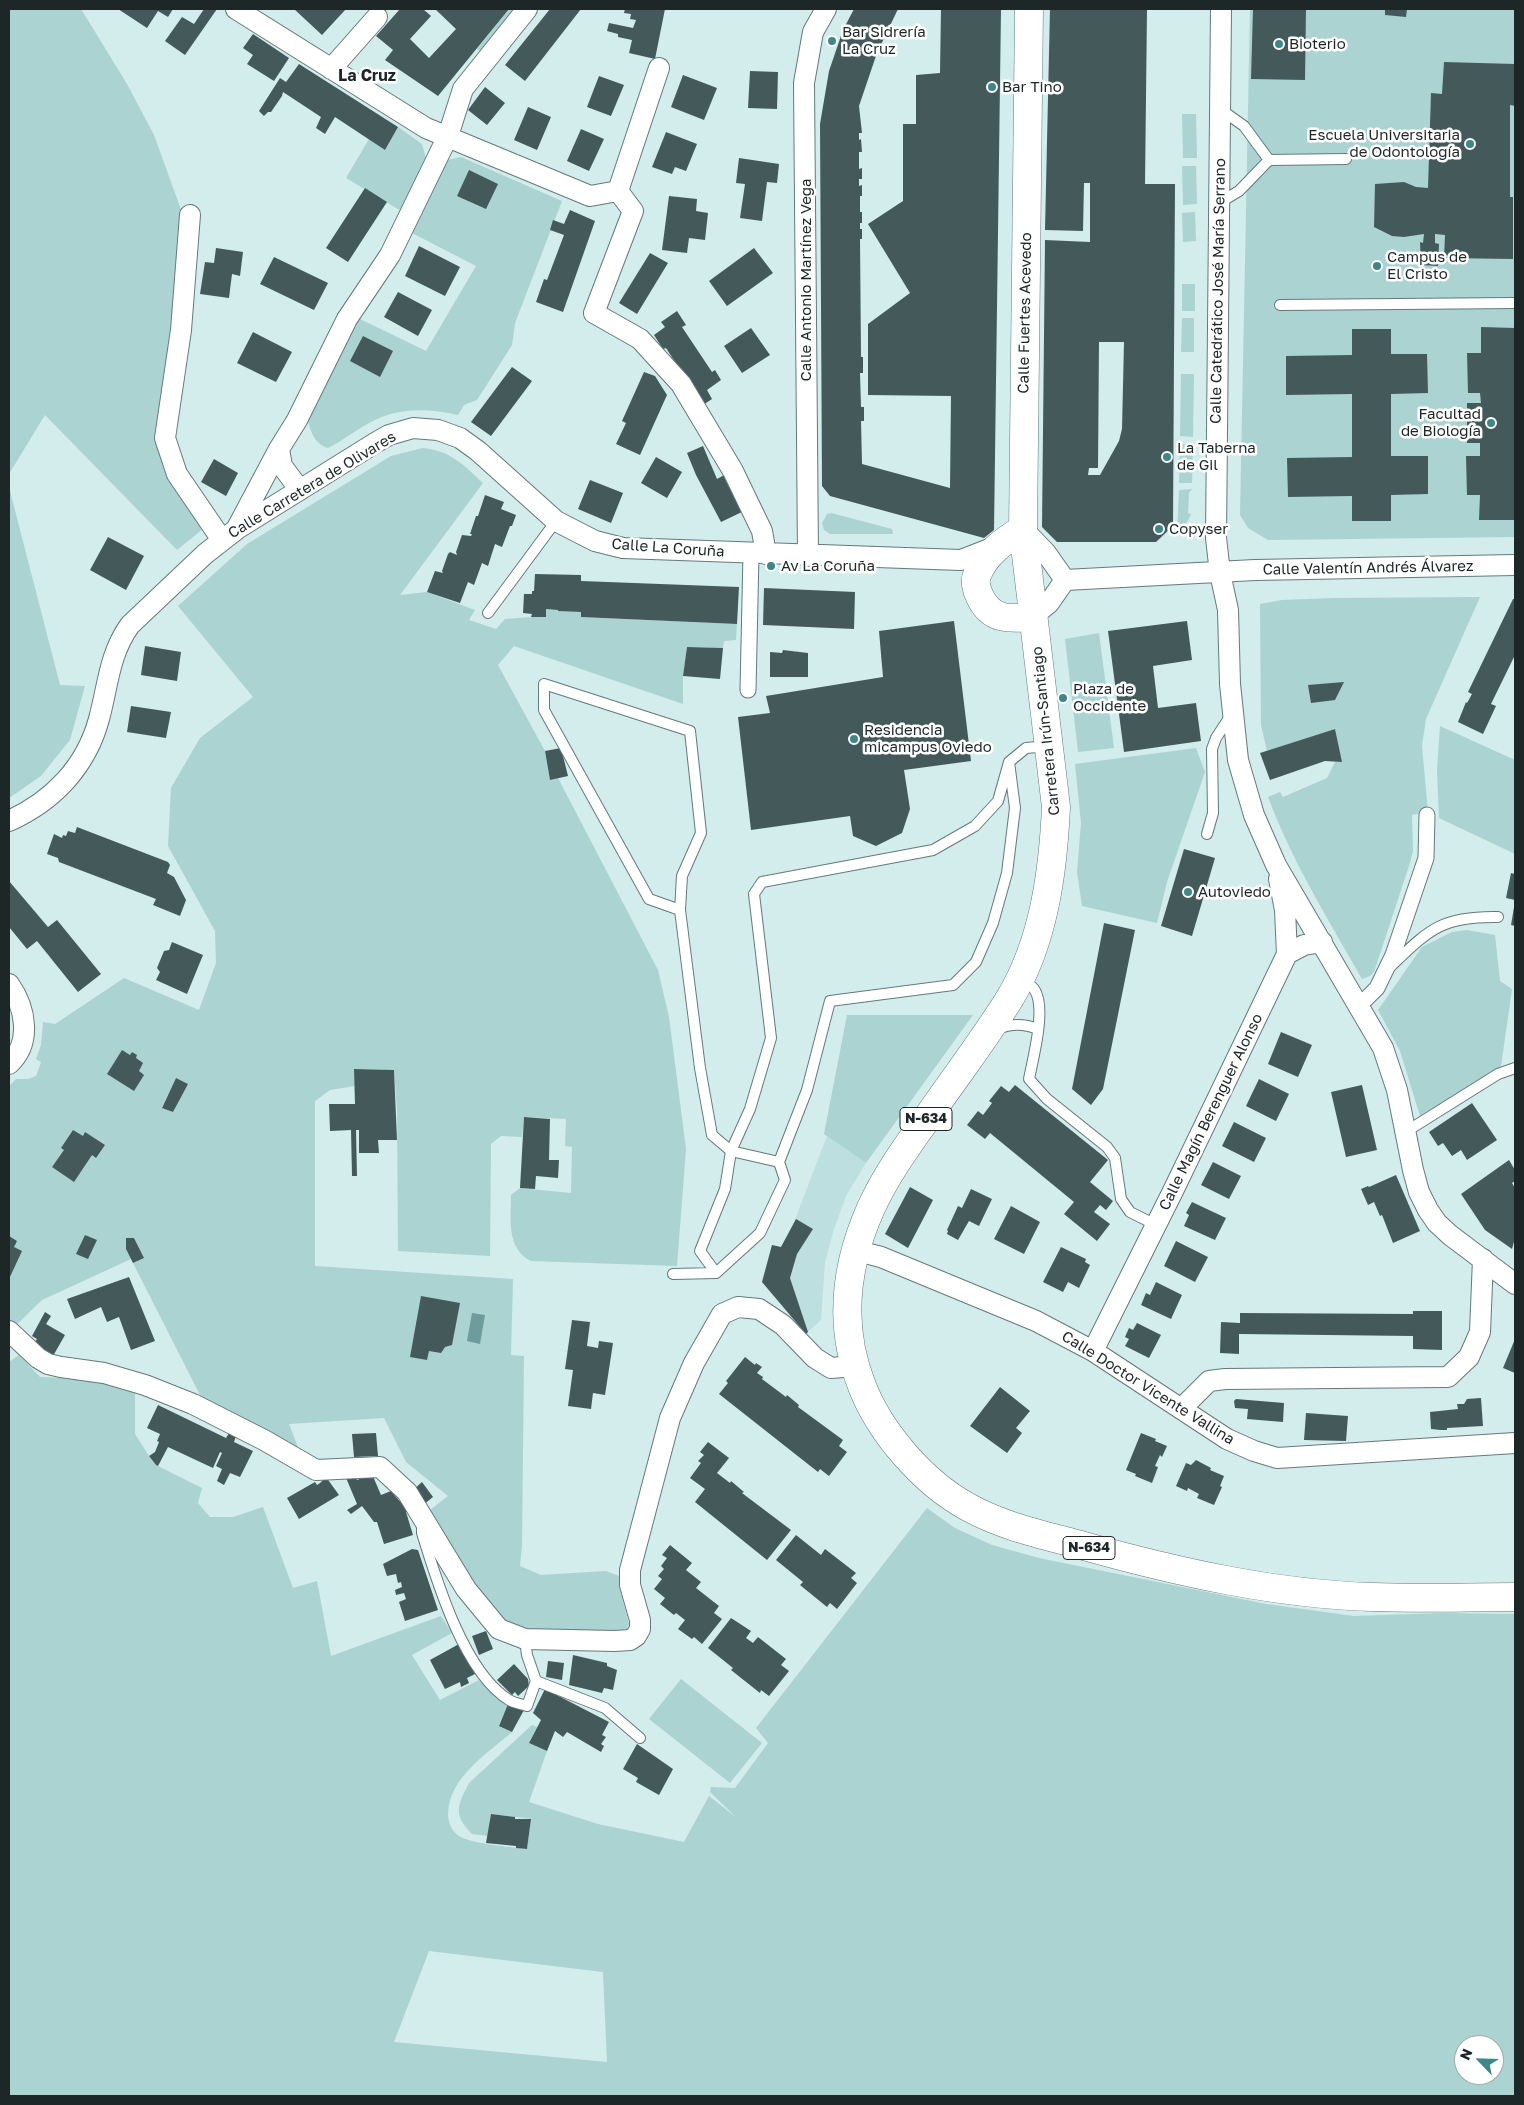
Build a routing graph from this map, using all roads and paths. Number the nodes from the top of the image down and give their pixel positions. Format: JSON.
{"nodes":[{"id":1,"x":236,"y":9,"type":"edge"},
{"id":2,"x":527,"y":9,"type":"edge"},
{"id":3,"x":826,"y":9,"type":"edge"},
{"id":4,"x":1030,"y":9,"type":"edge"},
{"id":5,"x":1221,"y":9,"type":"edge"},
{"id":6,"x":377,"y":17,"type":"dead end"},
{"id":7,"x":660,"y":68,"type":"dead end"},
{"id":8,"x":331,"y":69,"type":"junction"},
{"id":9,"x":1220,"y":109,"type":"junction"},
{"id":10,"x":448,"y":136,"type":"junction"},
{"id":11,"x":1346,"y":159,"type":"dead end"},
{"id":12,"x":1269,"y":160,"type":"junction"},
{"id":13,"x":618,"y":191,"type":"junction"},
{"id":14,"x":1219,"y":203,"type":"junction"},
{"id":15,"x":190,"y":215,"type":"dead end"},
{"id":16,"x":1515,"y":303,"type":"edge"},
{"id":17,"x":1280,"y":305,"type":"dead end"},
{"id":18,"x":279,"y":449,"type":"junction"},
{"id":19,"x":300,"y":490,"type":"junction"},
{"id":20,"x":556,"y":521,"type":"junction"},
{"id":21,"x":1023,"y":529,"type":"junction"},
{"id":22,"x":229,"y":534,"type":"junction"},
{"id":23,"x":758,"y":554,"type":"junction"},
{"id":24,"x":808,"y":556,"type":"junction"},
{"id":25,"x":1515,"y":565,"type":"edge"},
{"id":26,"x":969,"y":568,"type":"junction"},
{"id":27,"x":1220,"y":573,"type":"junction"},
{"id":28,"x":1065,"y":580,"type":"junction"},
{"id":29,"x":488,"y":613,"type":"dead end"},
{"id":30,"x":1032,"y":618,"type":"junction"},
{"id":31,"x":748,"y":690,"type":"dead end"},
{"id":32,"x":1233,"y":712,"type":"junction"},
{"id":33,"x":1050,"y":746,"type":"junction"},
{"id":34,"x":1009,"y":762,"type":"junction"},
{"id":35,"x":1427,"y":815,"type":"dead end"},
{"id":36,"x":9,"y":822,"type":"edge"},
{"id":37,"x":1207,"y":834,"type":"dead end"},
{"id":38,"x":1276,"y":865,"type":"junction"},
{"id":39,"x":680,"y":910,"type":"junction"},
{"id":40,"x":1498,"y":916,"type":"dead end"},
{"id":41,"x":1322,"y":942,"type":"junction"},
{"id":42,"x":1287,"y":954,"type":"junction"},
{"id":43,"x":1386,"y":970,"type":"junction"},
{"id":44,"x":1019,"y":978,"type":"junction"},
{"id":45,"x":9,"y":984,"type":"edge"},
{"id":46,"x":1359,"y":1006,"type":"junction"},
{"id":47,"x":1037,"y":1028,"type":"junction"},
{"id":48,"x":987,"y":1032,"type":"junction"},
{"id":49,"x":9,"y":1064,"type":"edge"},
{"id":50,"x":1515,"y":1068,"type":"edge"},
{"id":51,"x":1406,"y":1131,"type":"junction"},
{"id":52,"x":731,"y":1151,"type":"junction"},
{"id":53,"x":779,"y":1162,"type":"junction"},
{"id":54,"x":1156,"y":1225,"type":"junction"},
{"id":55,"x":854,"y":1250,"type":"junction"},
{"id":56,"x":1483,"y":1259,"type":"junction"},
{"id":57,"x":716,"y":1273,"type":"junction"},
{"id":58,"x":673,"y":1274,"type":"dead end"},
{"id":59,"x":1515,"y":1284,"type":"edge"},
{"id":60,"x":9,"y":1331,"type":"edge"},
{"id":61,"x":1093,"y":1350,"type":"junction"},
{"id":62,"x":854,"y":1366,"type":"junction"},
{"id":63,"x":1182,"y":1409,"type":"junction"},
{"id":64,"x":1515,"y":1443,"type":"edge"},
{"id":65,"x":422,"y":1518,"type":"junction"},
{"id":66,"x":1515,"y":1597,"type":"edge"},
{"id":67,"x":525,"y":1639,"type":"junction"},
{"id":68,"x":536,"y":1681,"type":"junction"},
{"id":69,"x":640,"y":1738,"type":"dead end"}],
"edges":[{"from":1,"to":8,"type":"street"},
{"from":2,"to":10,"type":"street"},
{"from":3,"to":24,"type":"street","name":"Calle Antonio Martínez Vega"},
{"from":4,"to":21,"type":"highway","name":"Calle Fuertes Acevedo"},
{"from":5,"to":9,"type":"street","name":"Calle Catedrático José María Serrano"},
{"from":6,"to":8,"type":"street"},
{"from":7,"to":13,"type":"street"},
{"from":8,"to":10,"type":"street"},
{"from":9,"to":12,"type":"lane"},
{"from":9,"to":14,"type":"street","name":"Calle Catedrático José María Serrano"},
{"from":10,"to":13,"type":"street"},
{"from":10,"to":18,"type":"street"},
{"from":11,"to":12,"type":"lane"},
{"from":12,"to":14,"type":"lane"},
{"from":13,"to":23,"type":"street"},
{"from":14,"to":27,"type":"street","name":"Calle Catedrático José María Serrano"},
{"from":15,"to":22,"type":"street"},
{"from":16,"to":17,"type":"lane"},
{"from":18,"to":19,"type":"street"},
{"from":18,"to":22,"type":"street"},
{"from":19,"to":20,"type":"street","name":"Calle Carretera de Olivares"},
{"from":19,"to":22,"type":"street","name":"Calle Carretera de Olivares"},
{"from":20,"to":23,"type":"street","name":"Calle La Coruña"},
{"from":20,"to":29,"type":"lane"},
{"from":21,"to":26,"type":"highway"},
{"from":21,"to":28,"type":"street"},
{"from":21,"to":30,"type":"highway","name":"Calle Fuertes Acevedo"},
{"from":22,"to":36,"type":"street","name":"Calle Carretera de Olivares"},
{"from":23,"to":24,"type":"street","name":"Calle La Coruña"},
{"from":23,"to":31,"type":"street"},
{"from":24,"to":26,"type":"street","name":"Calle La Coruña"},
{"from":25,"to":27,"type":"street","name":"Calle Valentín Andrés Álvarez"},
{"from":26,"to":30,"type":"highway"},
{"from":27,"to":28,"type":"street","name":"Calle Valentín Andrés Álvarez"},
{"from":27,"to":32,"type":"street","name":"Calle Catedrático José María Serrano"},
{"from":28,"to":30,"type":"street"},
{"from":30,"to":33,"type":"highway","name":"Carretera Irún-Santiago"},
{"from":32,"to":37,"type":"lane"},
{"from":32,"to":38,"type":"street","name":"Calle Catedrático José María Serrano"},
{"from":33,"to":34,"type":"lane"},
{"from":33,"to":44,"type":"highway","name":"Carretera Irún-Santiago","number":"N-634"},
{"from":34,"to":52,"type":"lane"},
{"from":34,"to":53,"type":"lane"},
{"from":35,"to":43,"type":"street"},
{"from":38,"to":41,"type":"street"},
{"from":38,"to":42,"type":"street","name":"Calle Magín Berenguer Alonso"},
{"from":39,"to":39,"type":"lane"},
{"from":39,"to":52,"type":"lane"},
{"from":40,"to":43,"type":"lane"},
{"from":41,"to":42,"type":"street"},
{"from":41,"to":46,"type":"street"},
{"from":42,"to":54,"type":"street","name":"Calle Magín Berenguer Alonso"},
{"from":43,"to":46,"type":"street"},
{"from":44,"to":47,"type":"lane"},
{"from":44,"to":48,"type":"highway","name":"Carretera Irún-Santiago","number":"N-634"},
{"from":45,"to":49,"type":"street"},
{"from":46,"to":51,"type":"street"},
{"from":47,"to":48,"type":"lane"},
{"from":47,"to":54,"type":"lane"},
{"from":48,"to":55,"type":"highway","name":"Carretera Irún-Santiago","number":"N-634"},
{"from":50,"to":51,"type":"lane"},
{"from":51,"to":56,"type":"street"},
{"from":52,"to":53,"type":"lane"},
{"from":52,"to":57,"type":"lane"},
{"from":53,"to":57,"type":"lane"},
{"from":54,"to":61,"type":"street","name":"Calle Magín Berenguer Alonso"},
{"from":55,"to":61,"type":"street","name":"Calle Doctor Vicente Vallina"},
{"from":55,"to":62,"type":"highway","name":"Carretera Irún-Santiago","number":"N-634"},
{"from":56,"to":59,"type":"street"},
{"from":56,"to":63,"type":"street"},
{"from":57,"to":58,"type":"lane"},
{"from":60,"to":65,"type":"street"},
{"from":61,"to":63,"type":"street","name":"Calle Doctor Vicente Vallina"},
{"from":62,"to":66,"type":"highway","name":"Carretera Irún-Santiago","number":"N-634"},
{"from":62,"to":67,"type":"street"},
{"from":63,"to":64,"type":"street","name":"Calle Doctor Vicente Vallina"},
{"from":65,"to":67,"type":"street"},
{"from":65,"to":68,"type":"lane"},
{"from":67,"to":68,"type":"lane"},
{"from":68,"to":69,"type":"lane"}]}
